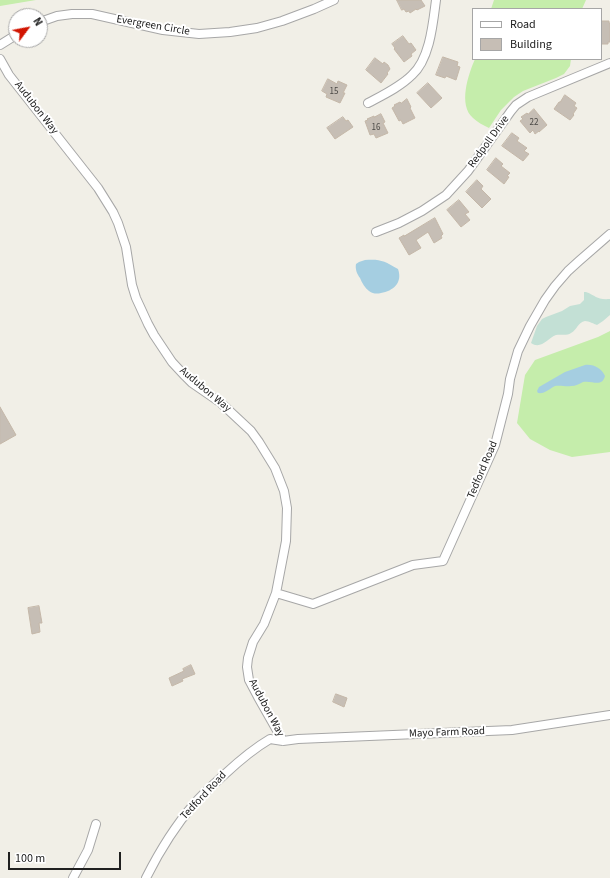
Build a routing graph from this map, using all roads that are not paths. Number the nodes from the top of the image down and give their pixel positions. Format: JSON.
{"nodes":[{"id":1,"x":334,"y":0,"type":"edge"},
{"id":2,"x":436,"y":0,"type":"edge"},
{"id":3,"x":48,"y":19,"type":"edge"},
{"id":4,"x":0,"y":59,"type":"edge"},
{"id":5,"x":610,"y":63,"type":"edge"},
{"id":6,"x":368,"y":103,"type":"dead end"},
{"id":7,"x":376,"y":232,"type":"dead end"},
{"id":8,"x":610,"y":234,"type":"edge"},
{"id":9,"x":276,"y":593,"type":"junction"},
{"id":10,"x":610,"y":715,"type":"edge"},
{"id":11,"x":283,"y":741,"type":"junction"},
{"id":12,"x":96,"y":824,"type":"dead end"},
{"id":13,"x":72,"y":878,"type":"edge"},
{"id":14,"x":146,"y":878,"type":"edge"}],
"edges":[{"from":1,"to":3,"type":"street","name":"Evergreen Circle"},
{"from":2,"to":6,"type":"street"},
{"from":4,"to":9,"type":"street","name":"Audubon Way"},
{"from":5,"to":7,"type":"street","name":"Redpoll Drive"},
{"from":8,"to":9,"type":"street","name":"Tedford Road"},
{"from":9,"to":11,"type":"street","name":"Audubon Way"},
{"from":10,"to":11,"type":"street","name":"Mayo Farm Road"},
{"from":11,"to":14,"type":"street","name":"Tedford Road"},
{"from":12,"to":13,"type":"street"}]}
